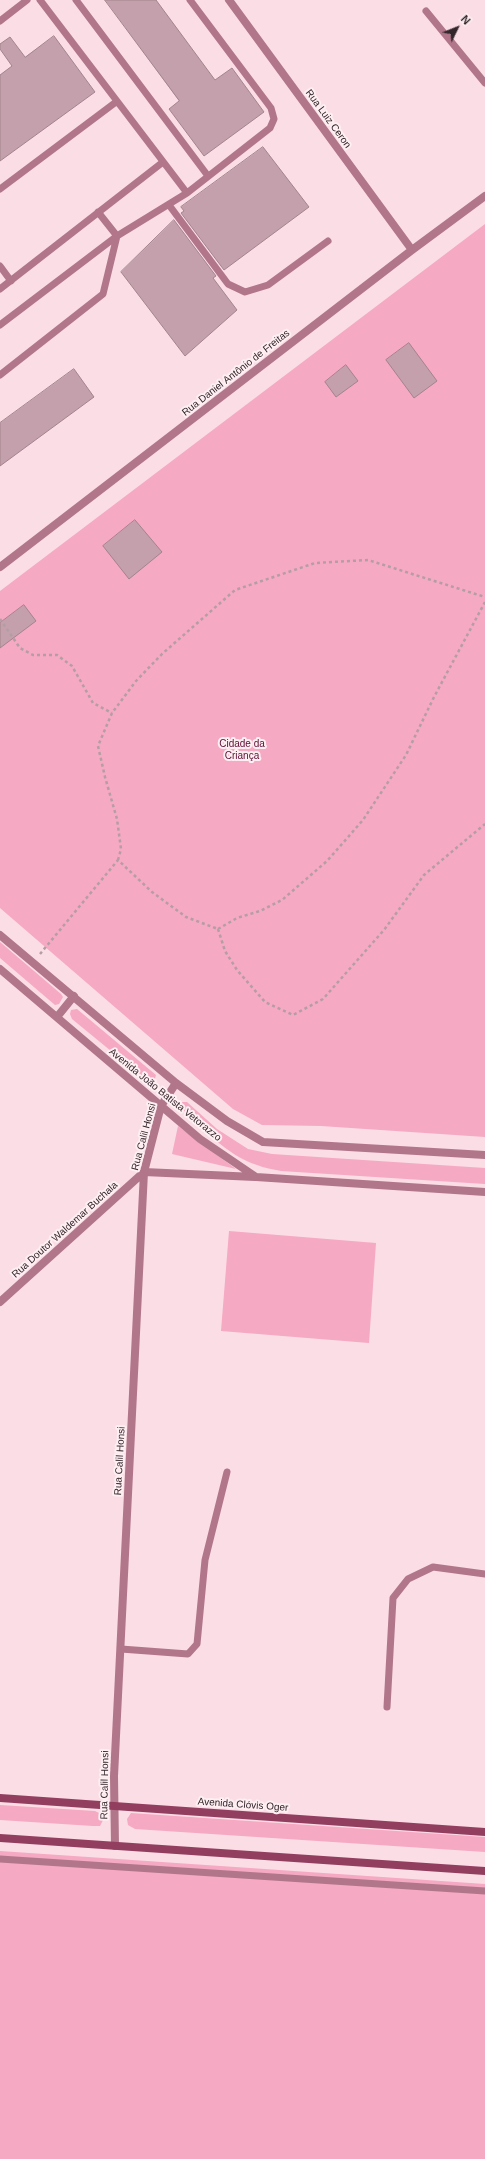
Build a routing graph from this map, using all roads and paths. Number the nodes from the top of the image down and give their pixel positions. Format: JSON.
{"nodes":[{"id":1,"x":27,"y":0,"type":"edge"},
{"id":2,"x":40,"y":0,"type":"edge"},
{"id":3,"x":76,"y":0,"type":"edge"},
{"id":4,"x":190,"y":0,"type":"edge"},
{"id":5,"x":229,"y":0,"type":"edge"},
{"id":6,"x":426,"y":11,"type":"dead end"},
{"id":7,"x":0,"y":21,"type":"edge"},
{"id":8,"x":485,"y":83,"type":"edge"},
{"id":9,"x":116,"y":102,"type":"junction"},
{"id":10,"x":163,"y":162,"type":"junction"},
{"id":11,"x":208,"y":176,"type":"junction"},
{"id":12,"x":1,"y":186,"type":"edge"},
{"id":13,"x":187,"y":192,"type":"junction"},
{"id":14,"x":485,"y":196,"type":"edge"},
{"id":15,"x":169,"y":205,"type":"junction"},
{"id":16,"x":98,"y":212,"type":"junction"},
{"id":17,"x":117,"y":236,"type":"junction"},
{"id":18,"x":328,"y":241,"type":"dead end"},
{"id":19,"x":412,"y":250,"type":"junction"},
{"id":20,"x":0,"y":266,"type":"edge"},
{"id":21,"x":11,"y":280,"type":"junction"},
{"id":22,"x":0,"y":289,"type":"edge"},
{"id":23,"x":0,"y":325,"type":"edge"},
{"id":24,"x":0,"y":375,"type":"edge"},
{"id":25,"x":0,"y":567,"type":"edge"},
{"id":26,"x":485,"y":597,"type":"edge"},
{"id":27,"x":485,"y":602,"type":"edge"},
{"id":28,"x":0,"y":620,"type":"edge"},
{"id":29,"x":112,"y":714,"type":"junction"},
{"id":30,"x":485,"y":824,"type":"edge"},
{"id":31,"x":118,"y":860,"type":"junction"},
{"id":32,"x":218,"y":929,"type":"junction"},
{"id":33,"x":0,"y":935,"type":"edge"},
{"id":34,"x":33,"y":962,"type":"junction"},
{"id":35,"x":0,"y":969,"type":"edge"},
{"id":36,"x":74,"y":996,"type":"junction"},
{"id":37,"x":57,"y":1017,"type":"junction"},
{"id":38,"x":176,"y":1084,"type":"junction"},
{"id":39,"x":161,"y":1106,"type":"junction"},
{"id":40,"x":485,"y":1155,"type":"edge"},
{"id":41,"x":144,"y":1172,"type":"junction"},
{"id":42,"x":256,"y":1177,"type":"junction"},
{"id":43,"x":485,"y":1192,"type":"edge"},
{"id":44,"x":0,"y":1302,"type":"edge"},
{"id":45,"x":227,"y":1472,"type":"dead end"},
{"id":46,"x":485,"y":1574,"type":"edge"},
{"id":47,"x":121,"y":1649,"type":"junction"},
{"id":48,"x":387,"y":1707,"type":"dead end"},
{"id":49,"x":0,"y":1798,"type":"edge"},
{"id":50,"x":115,"y":1806,"type":"junction"},
{"id":51,"x":485,"y":1832,"type":"edge"},
{"id":52,"x":0,"y":1838,"type":"edge"},
{"id":53,"x":115,"y":1846,"type":"junction"},
{"id":54,"x":0,"y":1858,"type":"edge"},
{"id":55,"x":485,"y":1870,"type":"edge"},
{"id":56,"x":485,"y":1891,"type":"edge"}],
"edges":[{"from":1,"to":7,"type":"lane"},
{"from":2,"to":9,"type":"lane"},
{"from":3,"to":11,"type":"lane"},
{"from":4,"to":11,"type":"lane"},
{"from":5,"to":19,"type":"street","name":"Rua Luiz Ceron"},
{"from":6,"to":8,"type":"lane"},
{"from":9,"to":10,"type":"lane"},
{"from":9,"to":12,"type":"lane"},
{"from":10,"to":13,"type":"lane"},
{"from":10,"to":16,"type":"lane"},
{"from":11,"to":13,"type":"lane"},
{"from":13,"to":15,"type":"lane"},
{"from":14,"to":19,"type":"street","name":"Rua Daniel Antônio de Freitas"},
{"from":15,"to":17,"type":"lane"},
{"from":15,"to":18,"type":"lane"},
{"from":16,"to":17,"type":"lane"},
{"from":16,"to":21,"type":"lane"},
{"from":17,"to":23,"type":"lane"},
{"from":17,"to":24,"type":"lane"},
{"from":19,"to":25,"type":"street","name":"Rua Daniel Antônio de Freitas"},
{"from":20,"to":21,"type":"lane"},
{"from":21,"to":22,"type":"lane"},
{"from":26,"to":29,"type":"path"},
{"from":27,"to":32,"type":"path"},
{"from":28,"to":29,"type":"path"},
{"from":29,"to":31,"type":"path"},
{"from":30,"to":32,"type":"path"},
{"from":31,"to":32,"type":"path"},
{"from":31,"to":34,"type":"path"},
{"from":33,"to":34,"type":"street","name":"Avenida João Batista Vetorazzo"},
{"from":34,"to":36,"type":"street","name":"Avenida João Batista Vetorazzo"},
{"from":35,"to":37,"type":"street","name":"Avenida João Batista Vetorazzo"},
{"from":36,"to":37,"type":"street"},
{"from":36,"to":38,"type":"street","name":"Avenida João Batista Vetorazzo"},
{"from":37,"to":39,"type":"street","name":"Avenida João Batista Vetorazzo"},
{"from":38,"to":39,"type":"street","name":"Rua Calil Honsi"},
{"from":38,"to":40,"type":"street","name":"Avenida João Batista Vetorazzo"},
{"from":39,"to":41,"type":"street","name":"Rua Calil Honsi"},
{"from":39,"to":42,"type":"street","name":"Avenida João Batista Vetorazzo"},
{"from":41,"to":42,"type":"street"},
{"from":41,"to":44,"type":"street","name":"Rua Doutor Waldemar Buchala"},
{"from":41,"to":47,"type":"street","name":"Rua Calil Honsi"},
{"from":42,"to":43,"type":"street"},
{"from":45,"to":47,"type":"lane"},
{"from":46,"to":48,"type":"lane"},
{"from":47,"to":50,"type":"street","name":"Rua Calil Honsi"},
{"from":49,"to":50,"type":"main road","name":"Avenida Clóvis Oger"},
{"from":50,"to":51,"type":"main road","name":"Avenida Clóvis Oger"},
{"from":50,"to":53,"type":"street","name":"Rua Calil Honsi"},
{"from":52,"to":53,"type":"main road"},
{"from":53,"to":55,"type":"main road"},
{"from":54,"to":56,"type":"lane"}]}
